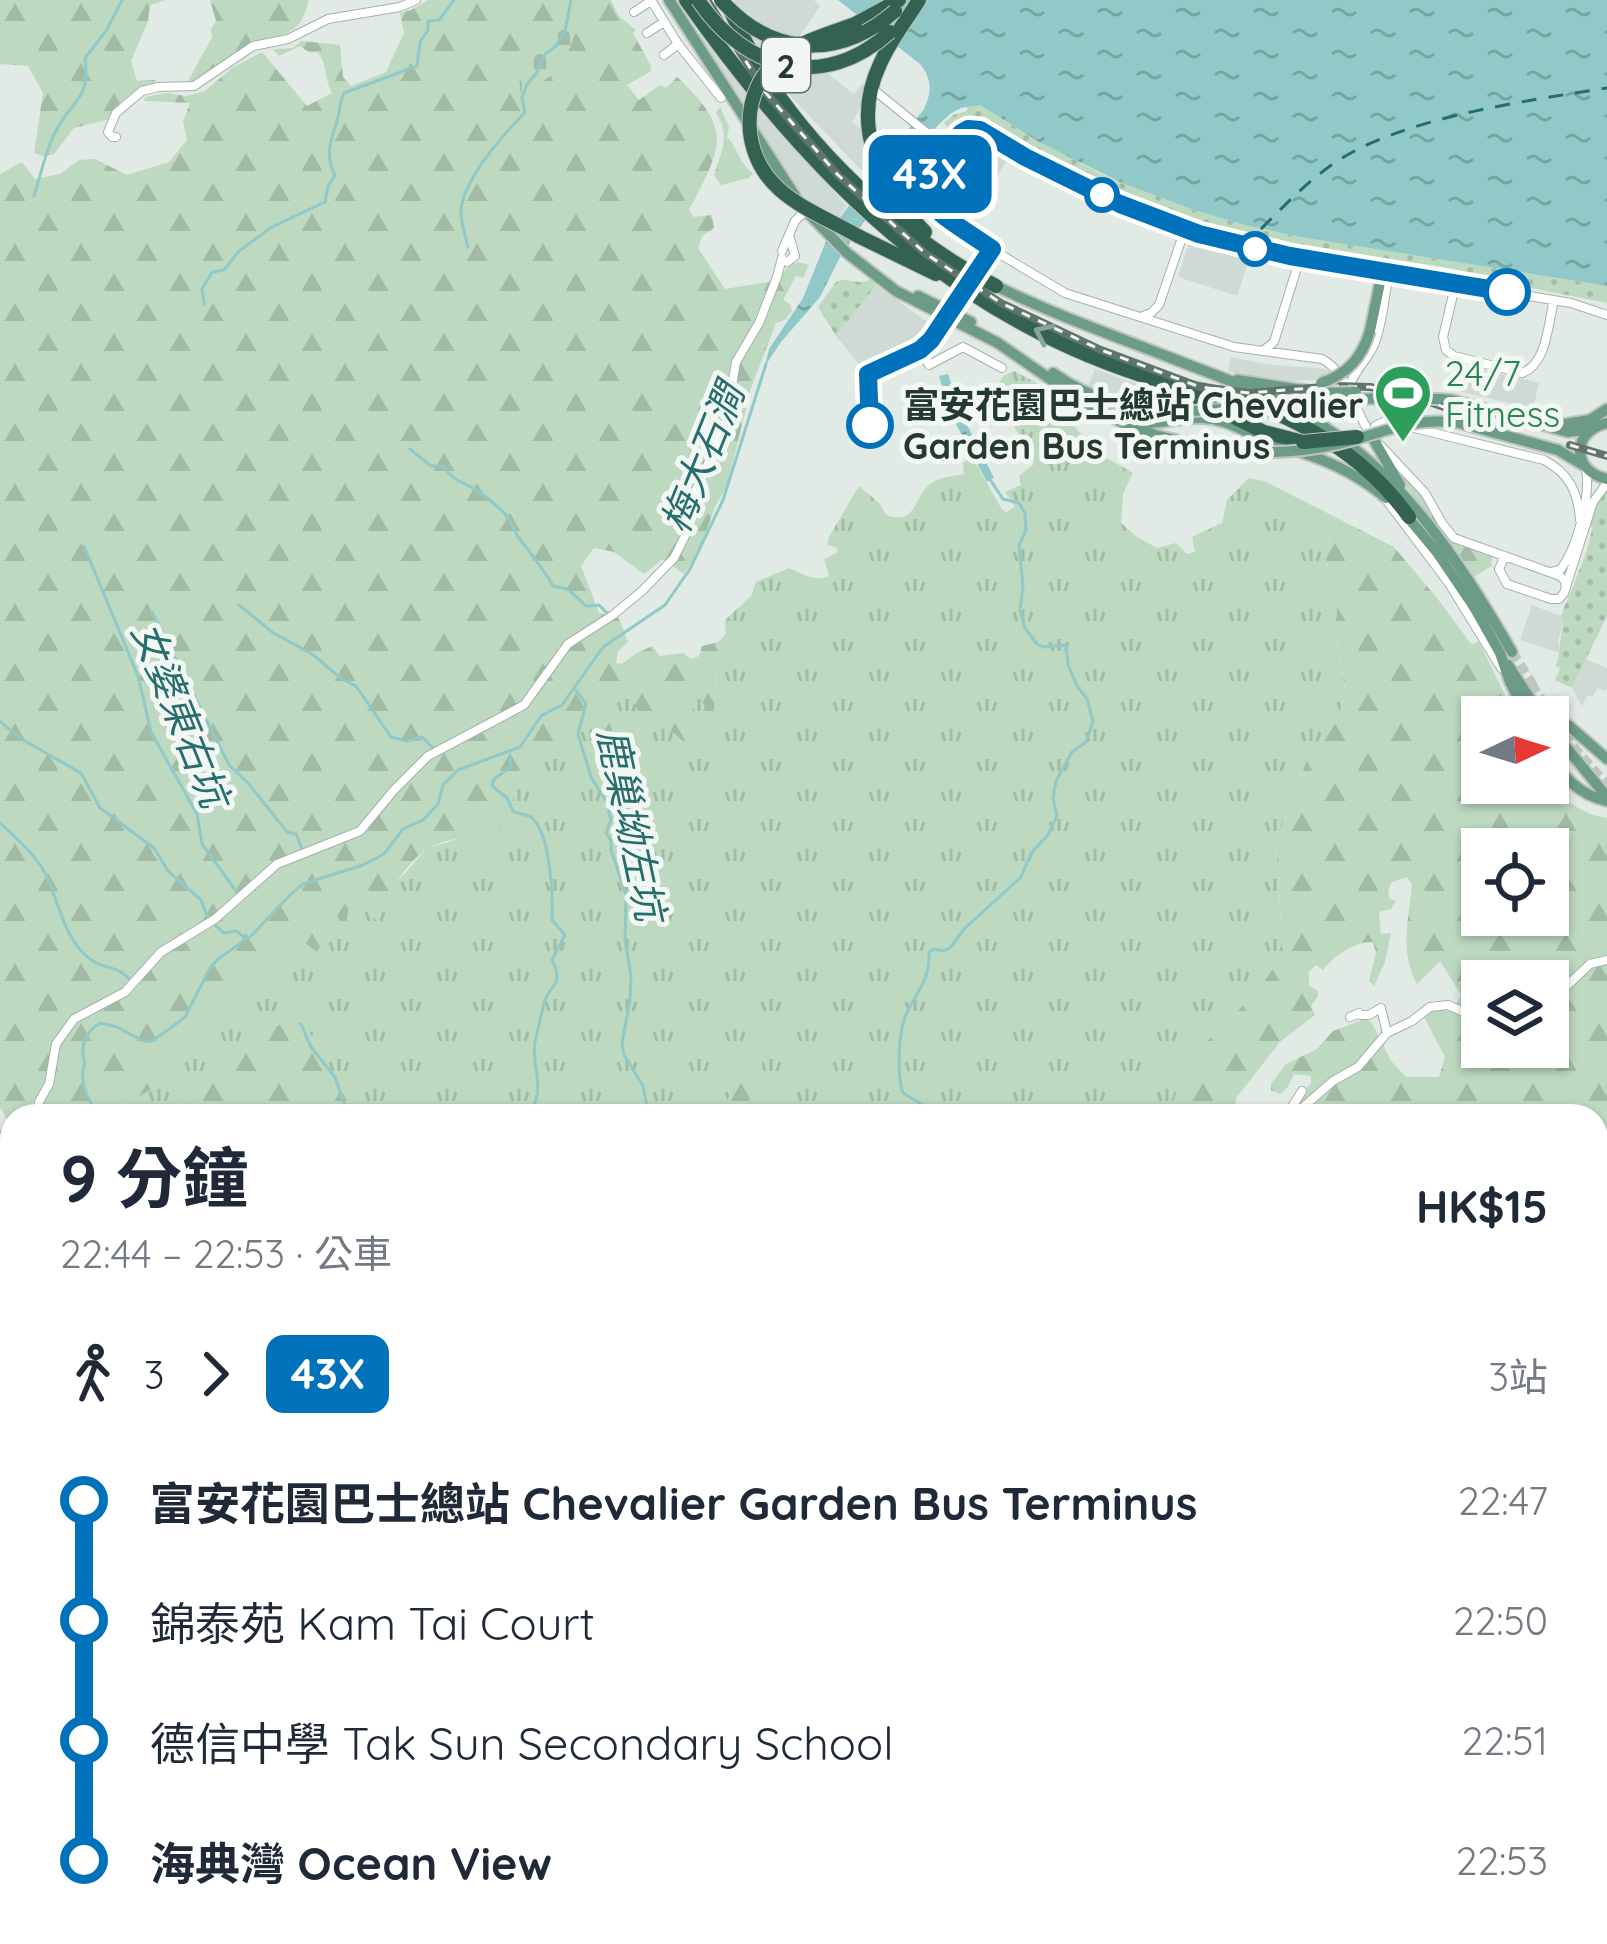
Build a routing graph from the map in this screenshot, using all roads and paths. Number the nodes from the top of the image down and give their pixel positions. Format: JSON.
{"nodes":[{"id":1,"x":416,"y":0,"type":"edge"},
{"id":2,"x":651,"y":0,"type":"edge"},
{"id":3,"x":669,"y":0,"type":"edge"},
{"id":4,"x":686,"y":0,"type":"edge"},
{"id":5,"x":698,"y":0,"type":"edge"},
{"id":6,"x":723,"y":0,"type":"edge"},
{"id":7,"x":902,"y":0,"type":"edge"},
{"id":8,"x":918,"y":0,"type":"edge"},
{"id":9,"x":634,"y":12,"type":"dead end"},
{"id":10,"x":685,"y":24,"type":"junction"},
{"id":11,"x":647,"y":33,"type":"dead end"},
{"id":12,"x":671,"y":33,"type":"junction"},
{"id":13,"x":664,"y":55,"type":"dead end"},
{"id":14,"x":872,"y":88,"type":"dead end"},
{"id":15,"x":721,"y":98,"type":"dead end"},
{"id":16,"x":112,"y":127,"type":"dead end"},
{"id":17,"x":947,"y":149,"type":"junction"},
{"id":18,"x":854,"y":189,"type":"junction"},
{"id":19,"x":806,"y":210,"type":"junction"},
{"id":20,"x":880,"y":214,"type":"junction"},
{"id":21,"x":1185,"y":230,"type":"junction"},
{"id":22,"x":789,"y":236,"type":"junction"},
{"id":23,"x":992,"y":249,"type":"junction"},
{"id":24,"x":784,"y":257,"type":"junction"},
{"id":25,"x":1300,"y":258,"type":"junction"},
{"id":26,"x":981,"y":265,"type":"dead end"},
{"id":27,"x":1385,"y":273,"type":"junction"},
{"id":28,"x":952,"y":280,"type":"junction"},
{"id":29,"x":1452,"y":284,"type":"junction"},
{"id":30,"x":996,"y":286,"type":"junction"},
{"id":31,"x":961,"y":298,"type":"dead end"},
{"id":32,"x":1554,"y":300,"type":"junction"},
{"id":33,"x":1159,"y":305,"type":"junction"},
{"id":34,"x":949,"y":314,"type":"junction"},
{"id":35,"x":1607,"y":315,"type":"edge"},
{"id":36,"x":1139,"y":316,"type":"junction"},
{"id":37,"x":1169,"y":326,"type":"junction"},
{"id":38,"x":920,"y":350,"type":"junction"},
{"id":39,"x":1257,"y":351,"type":"junction"},
{"id":40,"x":1002,"y":368,"type":"dead end"},
{"id":41,"x":868,"y":374,"type":"dead end"},
{"id":42,"x":1050,"y":375,"type":"junction"},
{"id":43,"x":1222,"y":377,"type":"junction"},
{"id":44,"x":1163,"y":382,"type":"junction"},
{"id":45,"x":1322,"y":388,"type":"junction"},
{"id":46,"x":1348,"y":390,"type":"junction"},
{"id":47,"x":1444,"y":398,"type":"junction"},
{"id":48,"x":1224,"y":413,"type":"junction"},
{"id":49,"x":1121,"y":421,"type":"junction"},
{"id":50,"x":1602,"y":421,"type":"edge"},
{"id":51,"x":1550,"y":427,"type":"junction"},
{"id":52,"x":1243,"y":428,"type":"junction"},
{"id":53,"x":1368,"y":437,"type":"junction"},
{"id":54,"x":1585,"y":467,"type":"junction"},
{"id":55,"x":1607,"y":481,"type":"edge"},
{"id":56,"x":1379,"y":492,"type":"junction"},
{"id":57,"x":1412,"y":513,"type":"junction"},
{"id":58,"x":1580,"y":520,"type":"junction"},
{"id":59,"x":1505,"y":556,"type":"junction"},
{"id":60,"x":1549,"y":572,"type":"junction"},
{"id":61,"x":1565,"y":587,"type":"junction"},
{"id":62,"x":1506,"y":653,"type":"junction"},
{"id":63,"x":1510,"y":682,"type":"junction"},
{"id":64,"x":1517,"y":696,"type":"tunnel mouth"},
{"id":65,"x":1530,"y":696,"type":"tunnel mouth"},
{"id":66,"x":1569,"y":726,"type":"edge"},
{"id":67,"x":1569,"y":751,"type":"edge"},
{"id":68,"x":1607,"y":759,"type":"edge"},
{"id":69,"x":1569,"y":780,"type":"edge"},
{"id":70,"x":1607,"y":799,"type":"edge"},
{"id":71,"x":1607,"y":960,"type":"edge"},
{"id":72,"x":1569,"y":981,"type":"edge"},
{"id":73,"x":1461,"y":1011,"type":"edge"},
{"id":74,"x":1350,"y":1017,"type":"dead end"},
{"id":75,"x":1387,"y":1033,"type":"junction"},
{"id":76,"x":1302,"y":1091,"type":"dead end"},
{"id":77,"x":39,"y":1104,"type":"edge"},
{"id":78,"x":1295,"y":1104,"type":"edge"},
{"id":79,"x":1304,"y":1104,"type":"edge"}],
"edges":[{"from":1,"to":16,"type":"street"},
{"from":2,"to":9,"type":"street"},
{"from":2,"to":12,"type":"street"},
{"from":3,"to":10,"type":"main road"},
{"from":4,"to":18,"type":"highway"},
{"from":5,"to":8,"type":"highway","number":"2","bridge":true},
{"from":6,"to":7,"type":"highway","number":"2","bridge":true},
{"from":6,"to":18,"type":"highway"},
{"from":7,"to":28,"type":"highway","bridge":true},
{"from":8,"to":30,"type":"highway"},
{"from":10,"to":12,"type":"main road"},
{"from":10,"to":19,"type":"main road"},
{"from":11,"to":12,"type":"street"},
{"from":12,"to":13,"type":"street"},
{"from":12,"to":15,"type":"street"},
{"from":14,"to":17,"type":"street"},
{"from":17,"to":21,"type":"street"},
{"from":17,"to":23,"type":"street"},
{"from":18,"to":20,"type":"highway"},
{"from":19,"to":22,"type":"street"},
{"from":19,"to":34,"type":"main road"},
{"from":20,"to":28,"type":"highway"},
{"from":20,"to":30,"type":"highway"},
{"from":21,"to":25,"type":"street"},
{"from":21,"to":33,"type":"street"},
{"from":22,"to":24,"type":"street"},
{"from":22,"to":24,"type":"street"},
{"from":23,"to":26,"type":"street"},
{"from":23,"to":36,"type":"street"},
{"from":24,"to":77,"type":"street"},
{"from":25,"to":27,"type":"street"},
{"from":25,"to":39,"type":"street"},
{"from":27,"to":29,"type":"street"},
{"from":27,"to":45,"type":"main road","bridge":true},
{"from":27,"to":46,"type":"street"},
{"from":44,"to":28,"type":"highway","one_way":true},
{"from":29,"to":32,"type":"street"},
{"from":29,"to":32,"type":"street"},
{"from":30,"to":43,"type":"main road"},
{"from":31,"to":34,"type":"street"},
{"from":32,"to":35,"type":"street"},
{"from":33,"to":36,"type":"street"},
{"from":33,"to":37,"type":"street"},
{"from":34,"to":38,"type":"street"},
{"from":34,"to":42,"type":"main road"},
{"from":36,"to":37,"type":"street"},
{"from":37,"to":39,"type":"street"},
{"from":38,"to":40,"type":"street"},
{"from":38,"to":41,"type":"street"},
{"from":39,"to":46,"type":"street"},
{"from":42,"to":47,"type":"main road","bridge":true},
{"from":42,"to":49,"type":"main road"},
{"from":43,"to":45,"type":"main road"},
{"from":43,"to":57,"type":"main road"},
{"from":44,"to":48,"type":"highway"},
{"from":44,"to":57,"type":"highway"},
{"from":45,"to":47,"type":"main road","bridge":true},
{"from":46,"to":53,"type":"street"},
{"from":47,"to":51,"type":"main road"},
{"from":48,"to":52,"type":"highway"},
{"from":48,"to":53,"type":"highway","bridge":true},
{"from":49,"to":52,"type":"main road"},
{"from":49,"to":53,"type":"main road","bridge":true},
{"from":50,"to":51,"type":"main road"},
{"from":50,"to":51,"type":"main road"},
{"from":50,"to":54,"type":"main road"},
{"from":52,"to":56,"type":"main road"},
{"from":53,"to":54,"type":"main road","bridge":true},
{"from":53,"to":57,"type":"main road"},
{"from":53,"to":58,"type":"street"},
{"from":53,"to":59,"type":"street"},
{"from":54,"to":55,"type":"main road"},
{"from":54,"to":58,"type":"street"},
{"from":55,"to":61,"type":"street"},
{"from":56,"to":57,"type":"main road"},
{"from":56,"to":63,"type":"street"},
{"from":57,"to":62,"type":"main road"},
{"from":58,"to":60,"type":"street"},
{"from":59,"to":60,"type":"street"},
{"from":59,"to":61,"type":"street"},
{"from":60,"to":61,"type":"street"},
{"from":62,"to":63,"type":"main road"},
{"from":62,"to":65,"type":"main road"},
{"from":63,"to":64,"type":"main road"},
{"from":66,"to":68,"type":"main road"},
{"from":67,"to":70,"type":"main road"},
{"from":69,"to":70,"type":"main road"},
{"from":71,"to":72,"type":"street"},
{"from":73,"to":75,"type":"street"},
{"from":74,"to":75,"type":"street"},
{"from":75,"to":79,"type":"street"},
{"from":76,"to":78,"type":"street"}]}
